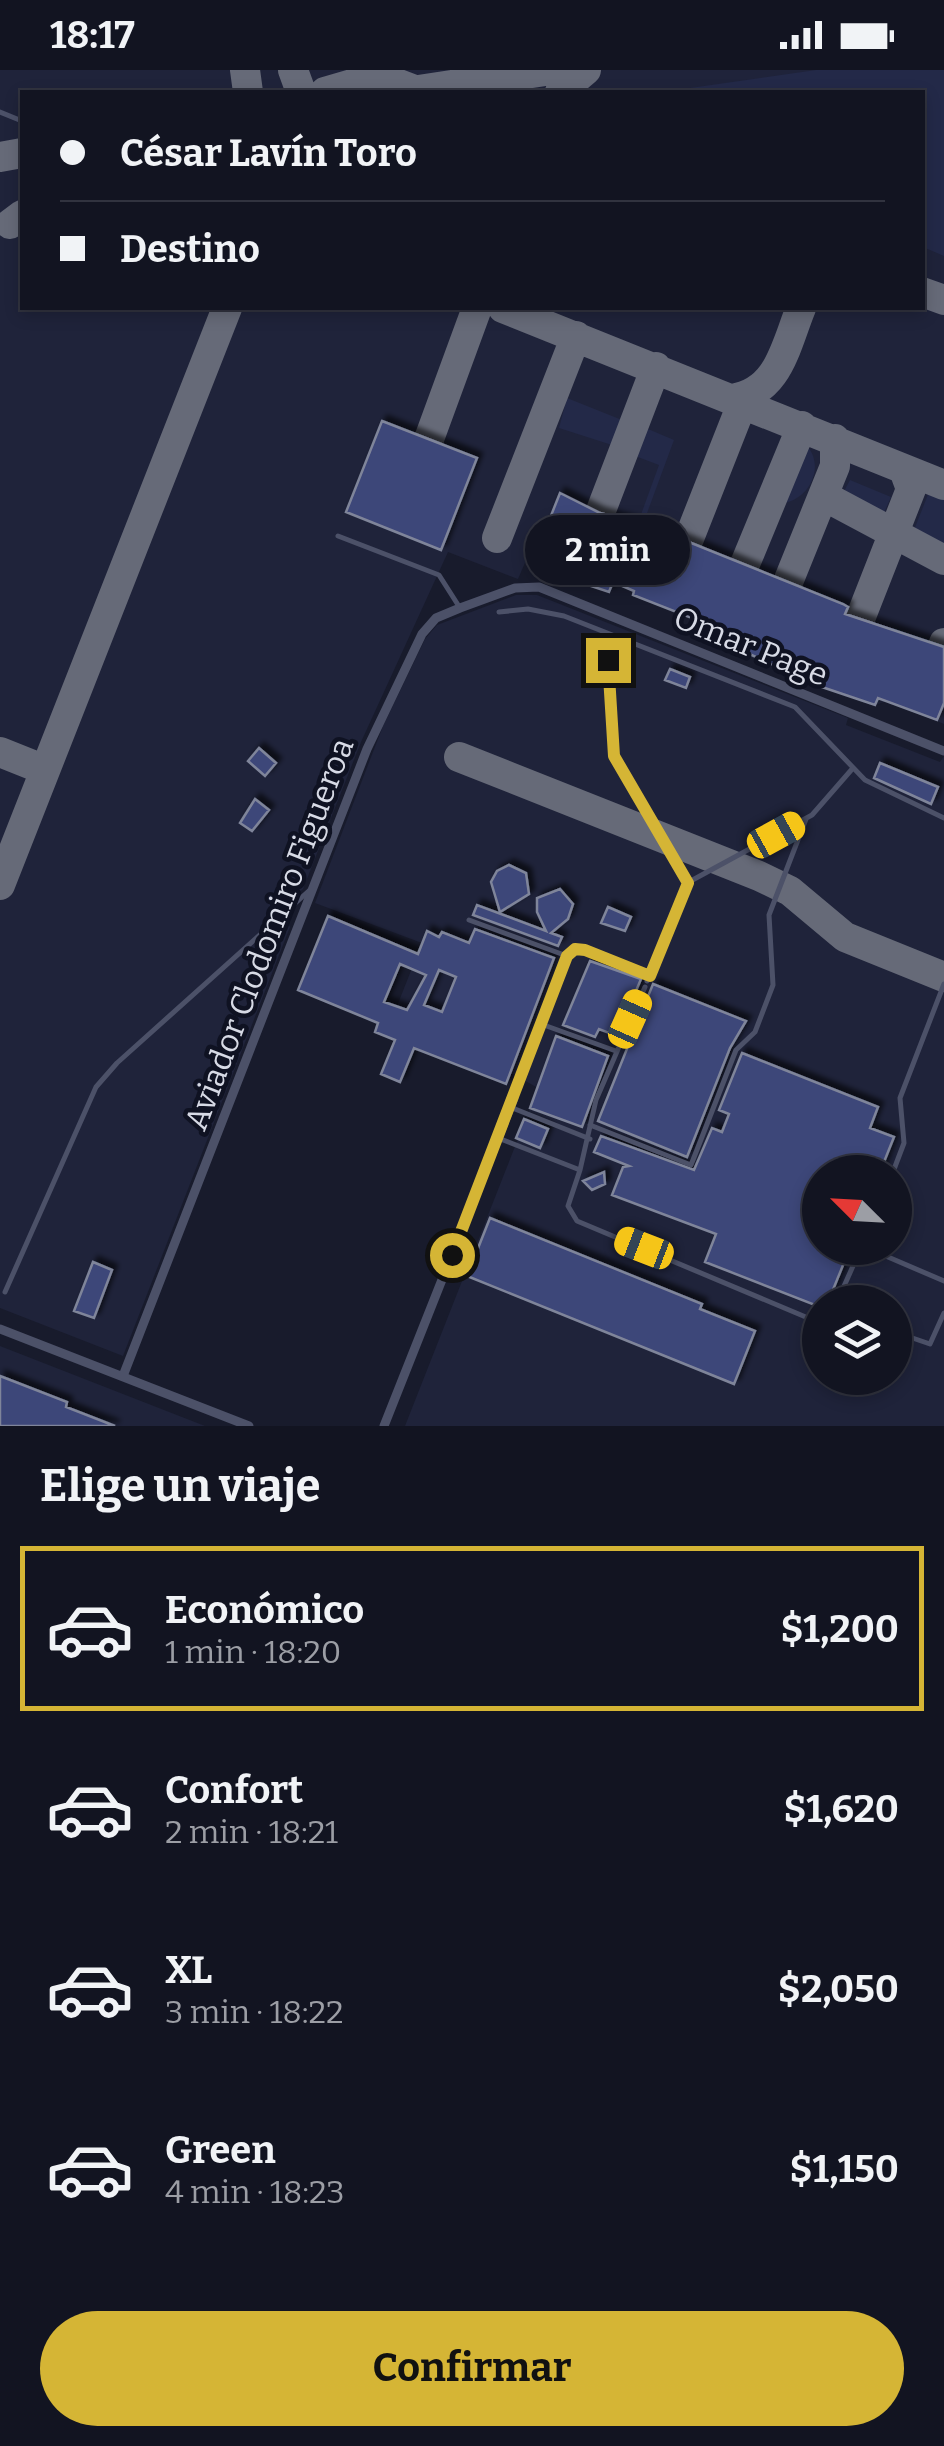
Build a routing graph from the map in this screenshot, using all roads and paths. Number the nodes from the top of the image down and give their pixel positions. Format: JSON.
{"nodes":[{"id":1,"x":338,"y":536,"type":"dead end"},
{"id":2,"x":539,"y":588,"type":"joint"},
{"id":3,"x":460,"y":608,"type":"junction"},
{"id":4,"x":499,"y":612,"type":"dead end"},
{"id":5,"x":608,"y":660,"type":"dead end"},
{"id":6,"x":944,"y":750,"type":"edge"},
{"id":7,"x":853,"y":768,"type":"junction"},
{"id":8,"x":806,"y":818,"type":"junction"},
{"id":9,"x":944,"y":818,"type":"edge"},
{"id":10,"x":688,"y":883,"type":"junction"},
{"id":11,"x":313,"y":887,"type":"junction"},
{"id":12,"x":469,"y":920,"type":"dead end"},
{"id":13,"x":567,"y":956,"type":"junction"},
{"id":14,"x":647,"y":982,"type":"junction"},
{"id":15,"x":944,"y":984,"type":"edge"},
{"id":16,"x":541,"y":1024,"type":"junction"},
{"id":17,"x":616,"y":1051,"type":"junction"},
{"id":18,"x":512,"y":1103,"type":"junction"},
{"id":19,"x":590,"y":1124,"type":"junction"},
{"id":20,"x":498,"y":1138,"type":"junction"},
{"id":21,"x":590,"y":1138,"type":"junction"},
{"id":22,"x":899,"y":1155,"type":"edge"},
{"id":23,"x":580,"y":1170,"type":"junction"},
{"id":24,"x":905,"y":1265,"type":"edge"},
{"id":25,"x":944,"y":1281,"type":"edge"},
{"id":26,"x":5,"y":1292,"type":"dead end"},
{"id":27,"x":944,"y":1314,"type":"edge"},
{"id":28,"x":802,"y":1316,"type":"edge"},
{"id":29,"x":0,"y":1329,"type":"edge"},
{"id":30,"x":912,"y":1338,"type":"edge"},
{"id":31,"x":124,"y":1376,"type":"junction"},
{"id":32,"x":248,"y":1426,"type":"edge"},
{"id":33,"x":384,"y":1426,"type":"edge"}],
"edges":[{"from":1,"to":3,"type":"lane"},
{"from":2,"to":3,"type":"street","name":"Aviador Clodomiro Figueroa"},
{"from":2,"to":6,"type":"street","name":"Omar Page"},
{"from":3,"to":11,"type":"street","name":"Aviador Clodomiro Figueroa"},
{"from":4,"to":7,"type":"lane"},
{"from":5,"to":10,"type":"lane"},
{"from":7,"to":8,"type":"lane"},
{"from":7,"to":9,"type":"lane"},
{"from":8,"to":10,"type":"lane"},
{"from":8,"to":19,"type":"lane"},
{"from":10,"to":14,"type":"lane"},
{"from":11,"to":26,"type":"lane"},
{"from":11,"to":31,"type":"street","name":"Aviador Clodomiro Figueroa"},
{"from":12,"to":13,"type":"lane"},
{"from":13,"to":14,"type":"lane"},
{"from":13,"to":16,"type":"lane"},
{"from":14,"to":17,"type":"lane"},
{"from":15,"to":22,"type":"lane"},
{"from":16,"to":17,"type":"lane"},
{"from":16,"to":18,"type":"lane"},
{"from":17,"to":19,"type":"lane"},
{"from":18,"to":20,"type":"street"},
{"from":18,"to":21,"type":"lane"},
{"from":19,"to":21,"type":"lane"},
{"from":20,"to":23,"type":"lane"},
{"from":20,"to":33,"type":"street"},
{"from":21,"to":23,"type":"lane"},
{"from":23,"to":28,"type":"lane"},
{"from":24,"to":25,"type":"lane"},
{"from":27,"to":30,"type":"lane"},
{"from":29,"to":31,"type":"street"},
{"from":31,"to":32,"type":"street"}]}
